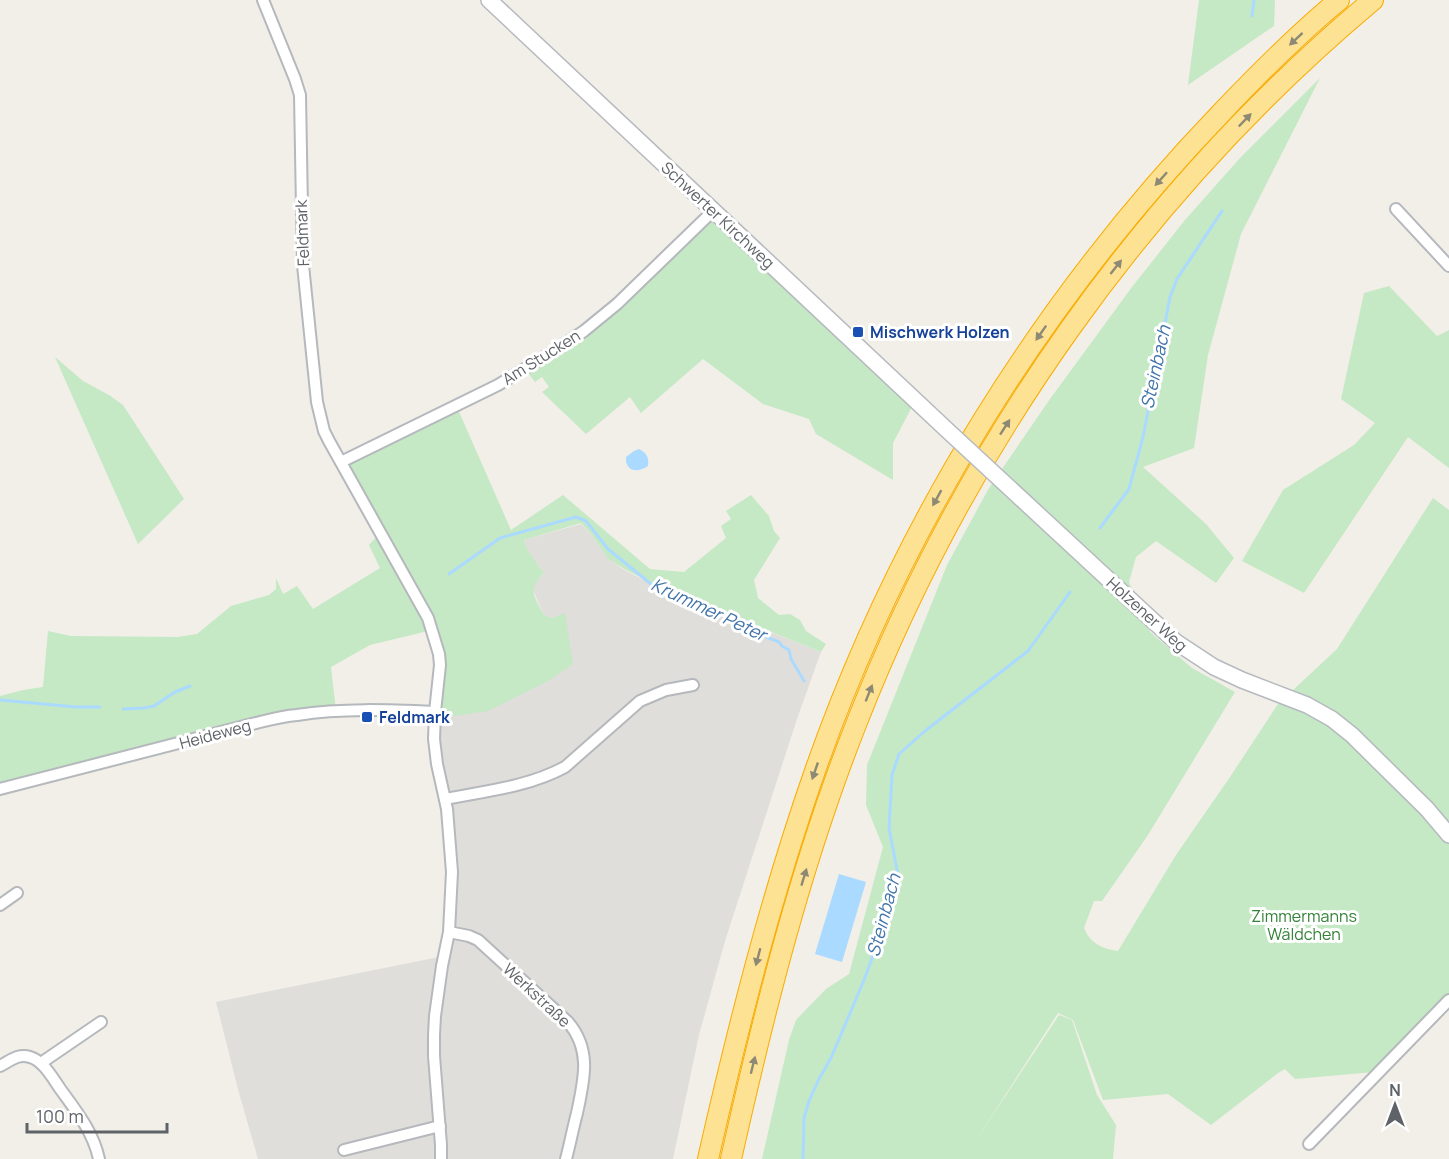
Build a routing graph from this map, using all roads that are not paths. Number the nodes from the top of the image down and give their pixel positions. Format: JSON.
{"nodes":[{"id":1,"x":263,"y":0,"type":"edge"},
{"id":2,"x":489,"y":0,"type":"edge"},
{"id":3,"x":1340,"y":0,"type":"edge"},
{"id":4,"x":1373,"y":0,"type":"edge"},
{"id":5,"x":1396,"y":209,"type":"dead end"},
{"id":6,"x":713,"y":211,"type":"junction"},
{"id":7,"x":1449,"y":266,"type":"edge"},
{"id":8,"x":947,"y":430,"type":"joint"},
{"id":9,"x":341,"y":462,"type":"junction"},
{"id":10,"x":693,"y":686,"type":"dead end"},
{"id":11,"x":435,"y":712,"type":"junction"},
{"id":12,"x":0,"y":789,"type":"edge"},
{"id":13,"x":445,"y":799,"type":"junction"},
{"id":14,"x":1449,"y":835,"type":"edge"},
{"id":15,"x":17,"y":893,"type":"dead end"},
{"id":16,"x":0,"y":905,"type":"edge"},
{"id":17,"x":449,"y":932,"type":"junction"},
{"id":18,"x":1449,"y":1000,"type":"edge"},
{"id":19,"x":101,"y":1022,"type":"dead end"},
{"id":20,"x":41,"y":1063,"type":"junction"},
{"id":21,"x":0,"y":1066,"type":"edge"},
{"id":22,"x":440,"y":1126,"type":"junction"},
{"id":23,"x":1309,"y":1144,"type":"dead end"},
{"id":24,"x":344,"y":1150,"type":"dead end"},
{"id":25,"x":99,"y":1159,"type":"edge"},
{"id":26,"x":441,"y":1159,"type":"edge"},
{"id":27,"x":566,"y":1159,"type":"edge"},
{"id":28,"x":708,"y":1159,"type":"edge"},
{"id":29,"x":731,"y":1159,"type":"edge"}],
"edges":[{"from":1,"to":9,"type":"street","name":"Feldmark"},
{"from":2,"to":6,"type":"main road","name":"Schwerter Kirchweg"},
{"from":3,"to":28,"type":"highway","one_way":true},
{"from":29,"to":4,"type":"highway","one_way":true},
{"from":5,"to":7,"type":"street"},
{"from":6,"to":8,"type":"main road","name":"Schwerter Kirchweg"},
{"from":6,"to":9,"type":"street","name":"Am Stucken"},
{"from":8,"to":14,"type":"main road","name":"Holzener Weg","bridge":true},
{"from":9,"to":11,"type":"street","name":"Feldmark"},
{"from":10,"to":13,"type":"street"},
{"from":11,"to":12,"type":"street","name":"Heideweg"},
{"from":11,"to":13,"type":"street","name":"Feldmark"},
{"from":13,"to":17,"type":"street","name":"Feldmark"},
{"from":15,"to":16,"type":"street"},
{"from":17,"to":22,"type":"street","name":"Feldmark"},
{"from":17,"to":27,"type":"street","name":"Werkstraße"},
{"from":18,"to":23,"type":"street"},
{"from":19,"to":20,"type":"street"},
{"from":20,"to":21,"type":"street"},
{"from":20,"to":25,"type":"street"},
{"from":22,"to":24,"type":"street"},
{"from":22,"to":26,"type":"street","name":"Feldmark"}]}
